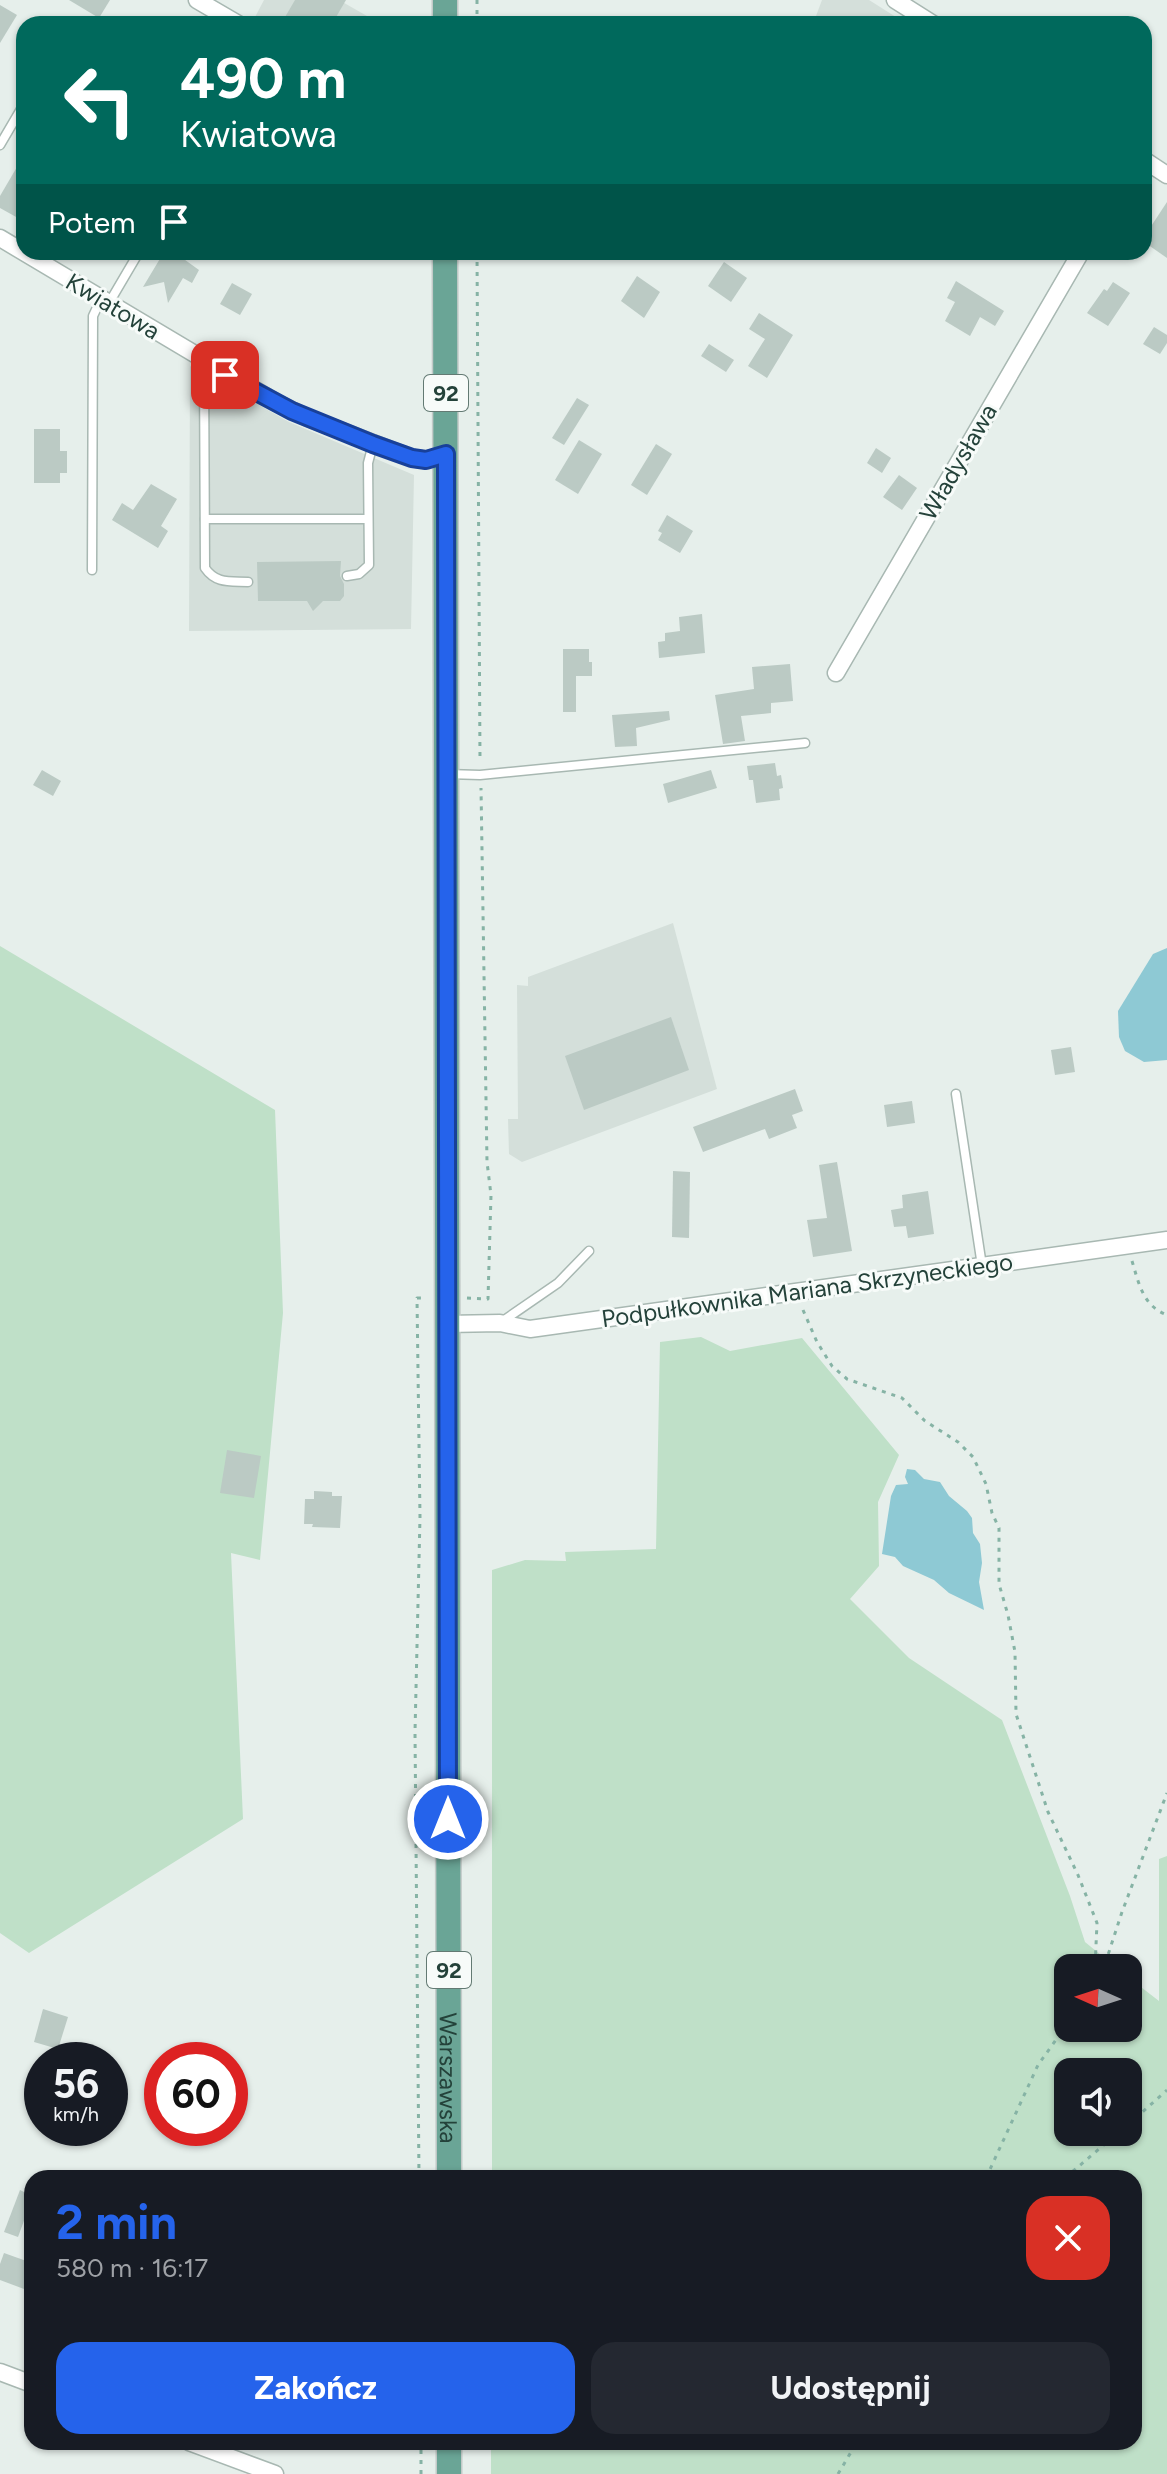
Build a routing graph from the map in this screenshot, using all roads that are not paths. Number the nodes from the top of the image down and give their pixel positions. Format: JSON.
{"nodes":[{"id":1,"x":197,"y":0,"type":"edge"},
{"id":2,"x":895,"y":0,"type":"edge"},
{"id":3,"x":224,"y":16,"type":"edge"},
{"id":4,"x":920,"y":16,"type":"edge"},
{"id":5,"x":16,"y":118,"type":"edge"},
{"id":6,"x":0,"y":145,"type":"edge"},
{"id":7,"x":37,"y":260,"type":"edge"},
{"id":8,"x":133,"y":260,"type":"edge"},
{"id":9,"x":445,"y":260,"type":"edge"},
{"id":10,"x":1076,"y":260,"type":"edge"},
{"id":11,"x":105,"y":301,"type":"junction"},
{"id":12,"x":204,"y":362,"type":"junction"},
{"id":13,"x":373,"y":444,"type":"junction"},
{"id":14,"x":446,"y":454,"type":"junction"},
{"id":15,"x":205,"y":519,"type":"junction"},
{"id":16,"x":368,"y":519,"type":"junction"},
{"id":17,"x":92,"y":570,"type":"dead end"},
{"id":18,"x":347,"y":576,"type":"dead end"},
{"id":19,"x":248,"y":582,"type":"dead end"},
{"id":20,"x":836,"y":673,"type":"dead end"},
{"id":21,"x":805,"y":743,"type":"dead end"},
{"id":22,"x":446,"y":774,"type":"junction"},
{"id":23,"x":956,"y":1094,"type":"dead end"},
{"id":24,"x":1167,"y":1240,"type":"edge"},
{"id":25,"x":589,"y":1251,"type":"dead end"},
{"id":26,"x":982,"y":1266,"type":"junction"},
{"id":27,"x":500,"y":1323,"type":"junction"},
{"id":28,"x":447,"y":1324,"type":"junction"},
{"id":29,"x":449,"y":2170,"type":"edge"},
{"id":30,"x":0,"y":2372,"type":"edge"},
{"id":31,"x":24,"y":2381,"type":"edge"},
{"id":32,"x":210,"y":2450,"type":"edge"},
{"id":33,"x":449,"y":2450,"type":"edge"},
{"id":34,"x":275,"y":2474,"type":"edge"},
{"id":35,"x":449,"y":2474,"type":"edge"}],
"edges":[{"from":1,"to":3,"type":"street"},
{"from":2,"to":4,"type":"street"},
{"from":5,"to":6,"type":"lane"},
{"from":7,"to":11,"type":"street","name":"Kwiatowa"},
{"from":8,"to":11,"type":"lane"},
{"from":9,"to":14,"type":"main road","name":"Warszawska","number":"92"},
{"from":10,"to":20,"type":"street","name":"Władysława"},
{"from":11,"to":12,"type":"street","name":"Kwiatowa"},
{"from":11,"to":17,"type":"lane"},
{"from":12,"to":13,"type":"street","name":"Kwiatowa"},
{"from":12,"to":15,"type":"lane"},
{"from":13,"to":14,"type":"street","name":"Kwiatowa"},
{"from":13,"to":16,"type":"lane"},
{"from":14,"to":22,"type":"main road","name":"Warszawska","number":"92"},
{"from":15,"to":16,"type":"lane"},
{"from":15,"to":19,"type":"lane"},
{"from":16,"to":18,"type":"lane"},
{"from":21,"to":22,"type":"lane"},
{"from":22,"to":28,"type":"main road","name":"Warszawska","number":"92"},
{"from":23,"to":26,"type":"lane"},
{"from":24,"to":26,"type":"street","name":"Podpułkownika Mariana Skrzyneckiego"},
{"from":25,"to":27,"type":"lane"},
{"from":26,"to":27,"type":"street","name":"Podpułkownika Mariana Skrzyneckiego"},
{"from":27,"to":28,"type":"street","name":"Podpułkownika Mariana Skrzyneckiego"},
{"from":28,"to":29,"type":"main road","name":"Warszawska","number":"92"},
{"from":30,"to":31,"type":"street"},
{"from":32,"to":34,"type":"street"},
{"from":33,"to":35,"type":"main road"}]}
